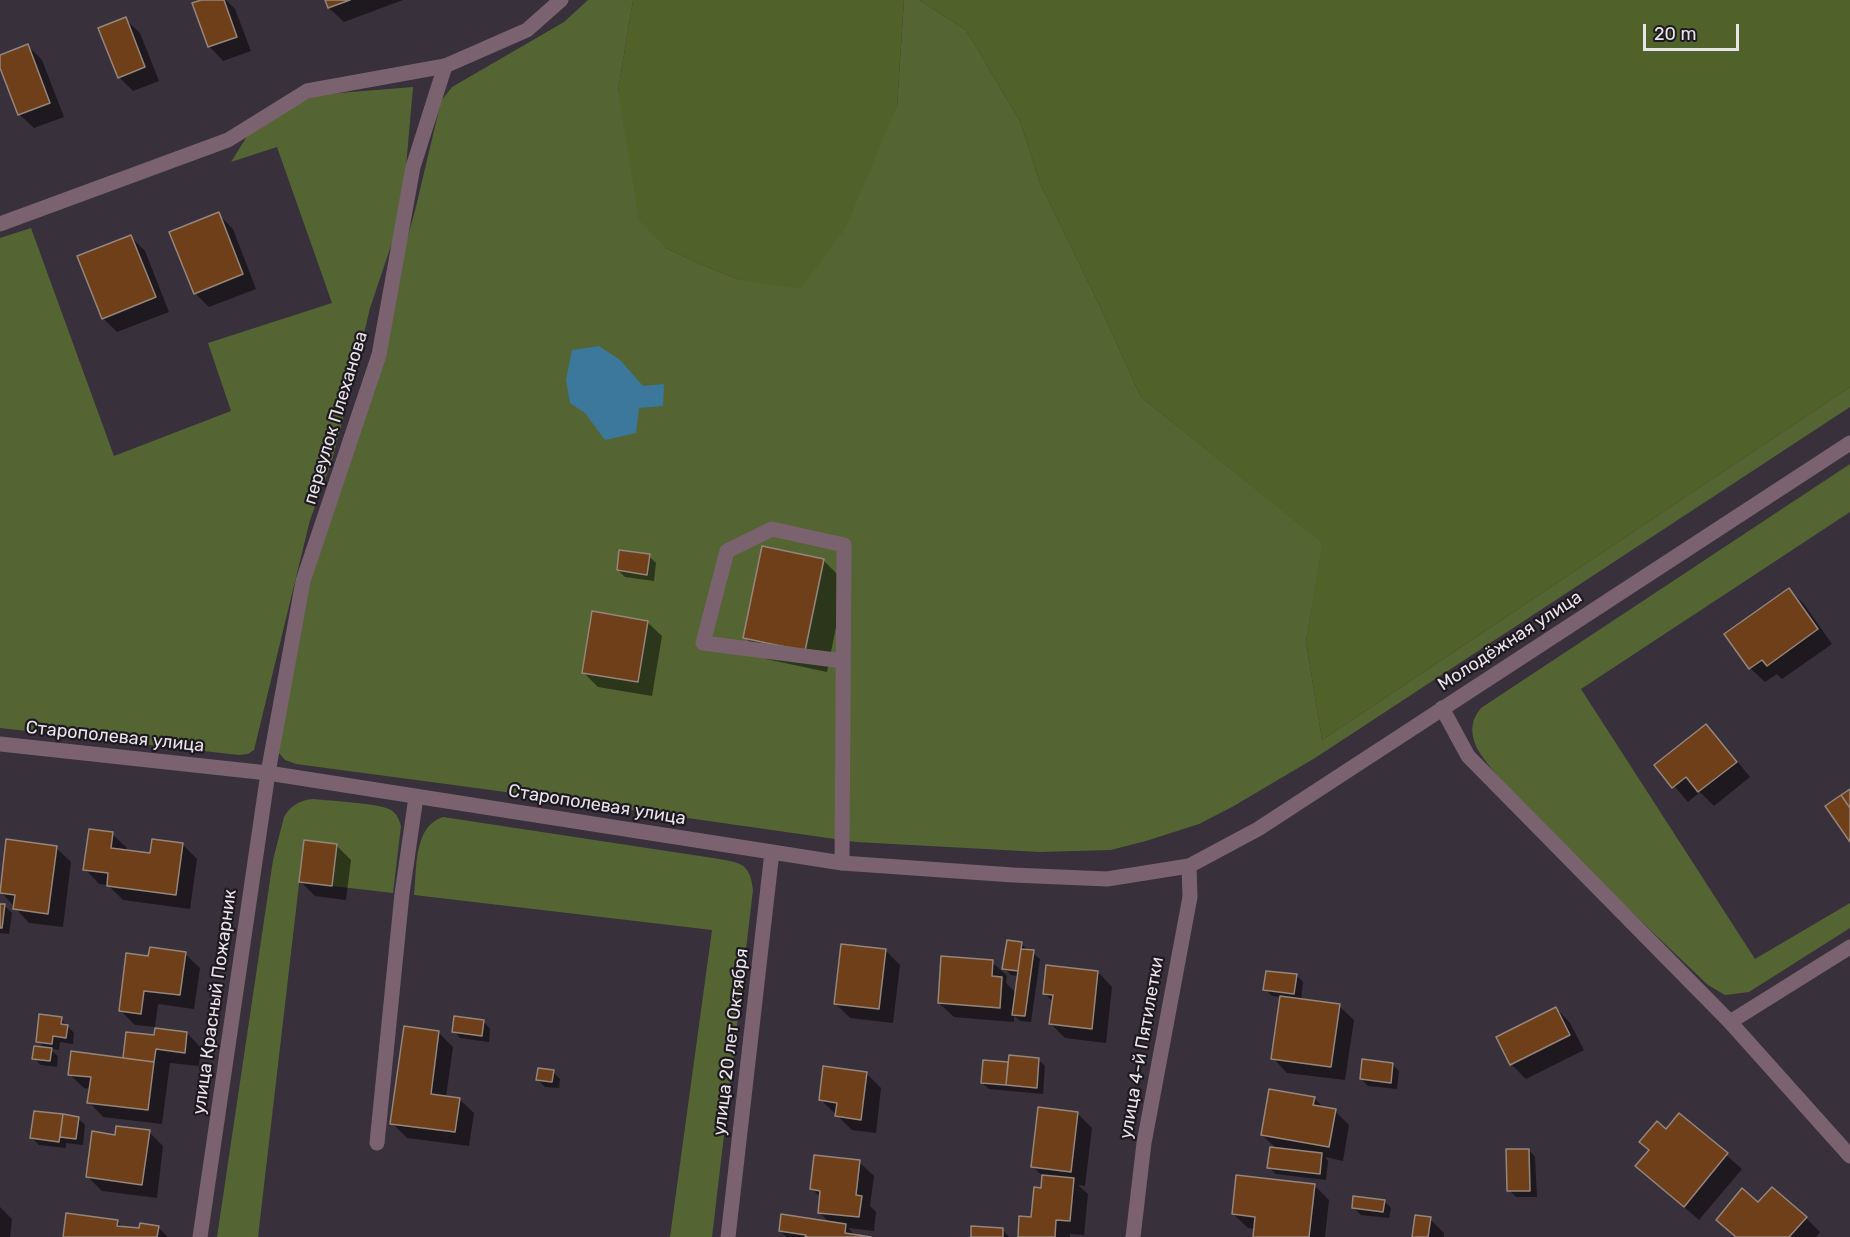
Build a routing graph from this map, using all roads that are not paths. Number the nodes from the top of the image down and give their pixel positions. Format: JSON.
{"nodes":[{"id":1,"x":561,"y":0,"type":"edge"},
{"id":2,"x":445,"y":66,"type":"junction"},
{"id":3,"x":0,"y":224,"type":"edge"},
{"id":4,"x":1850,"y":443,"type":"edge"},
{"id":5,"x":843,"y":661,"type":"junction"},
{"id":6,"x":1442,"y":708,"type":"junction"},
{"id":7,"x":0,"y":744,"type":"edge"},
{"id":8,"x":268,"y":773,"type":"junction"},
{"id":9,"x":416,"y":797,"type":"junction"},
{"id":10,"x":772,"y":852,"type":"junction"},
{"id":11,"x":842,"y":863,"type":"junction"},
{"id":12,"x":1189,"y":866,"type":"junction"},
{"id":13,"x":1850,"y":946,"type":"edge"},
{"id":14,"x":1730,"y":1022,"type":"junction"},
{"id":15,"x":377,"y":1143,"type":"dead end"},
{"id":16,"x":1850,"y":1156,"type":"edge"},
{"id":17,"x":200,"y":1237,"type":"edge"},
{"id":18,"x":728,"y":1237,"type":"edge"},
{"id":19,"x":1133,"y":1237,"type":"edge"}],
"edges":[{"from":1,"to":2,"type":"street"},
{"from":2,"to":3,"type":"street"},
{"from":2,"to":8,"type":"street","name":"переулок Плеханова"},
{"from":4,"to":6,"type":"street","name":"Молодёжная улица"},
{"from":5,"to":5,"type":"street"},
{"from":5,"to":11,"type":"street"},
{"from":6,"to":12,"type":"street","name":"Молодёжная улица"},
{"from":6,"to":14,"type":"street"},
{"from":7,"to":8,"type":"street","name":"Старополевая улица"},
{"from":8,"to":9,"type":"street","name":"Старополевая улица"},
{"from":8,"to":17,"type":"street","name":"улица Красный Пожарник"},
{"from":9,"to":10,"type":"street","name":"Старополевая улица"},
{"from":9,"to":15,"type":"street"},
{"from":10,"to":11,"type":"street","name":"Старополевая улица"},
{"from":10,"to":18,"type":"street","name":"улица 20 лет Октября"},
{"from":11,"to":12,"type":"street","name":"Старополевая улица"},
{"from":12,"to":19,"type":"street","name":"улица 4-й Пятилетки"},
{"from":13,"to":14,"type":"street"},
{"from":14,"to":16,"type":"street"}]}
